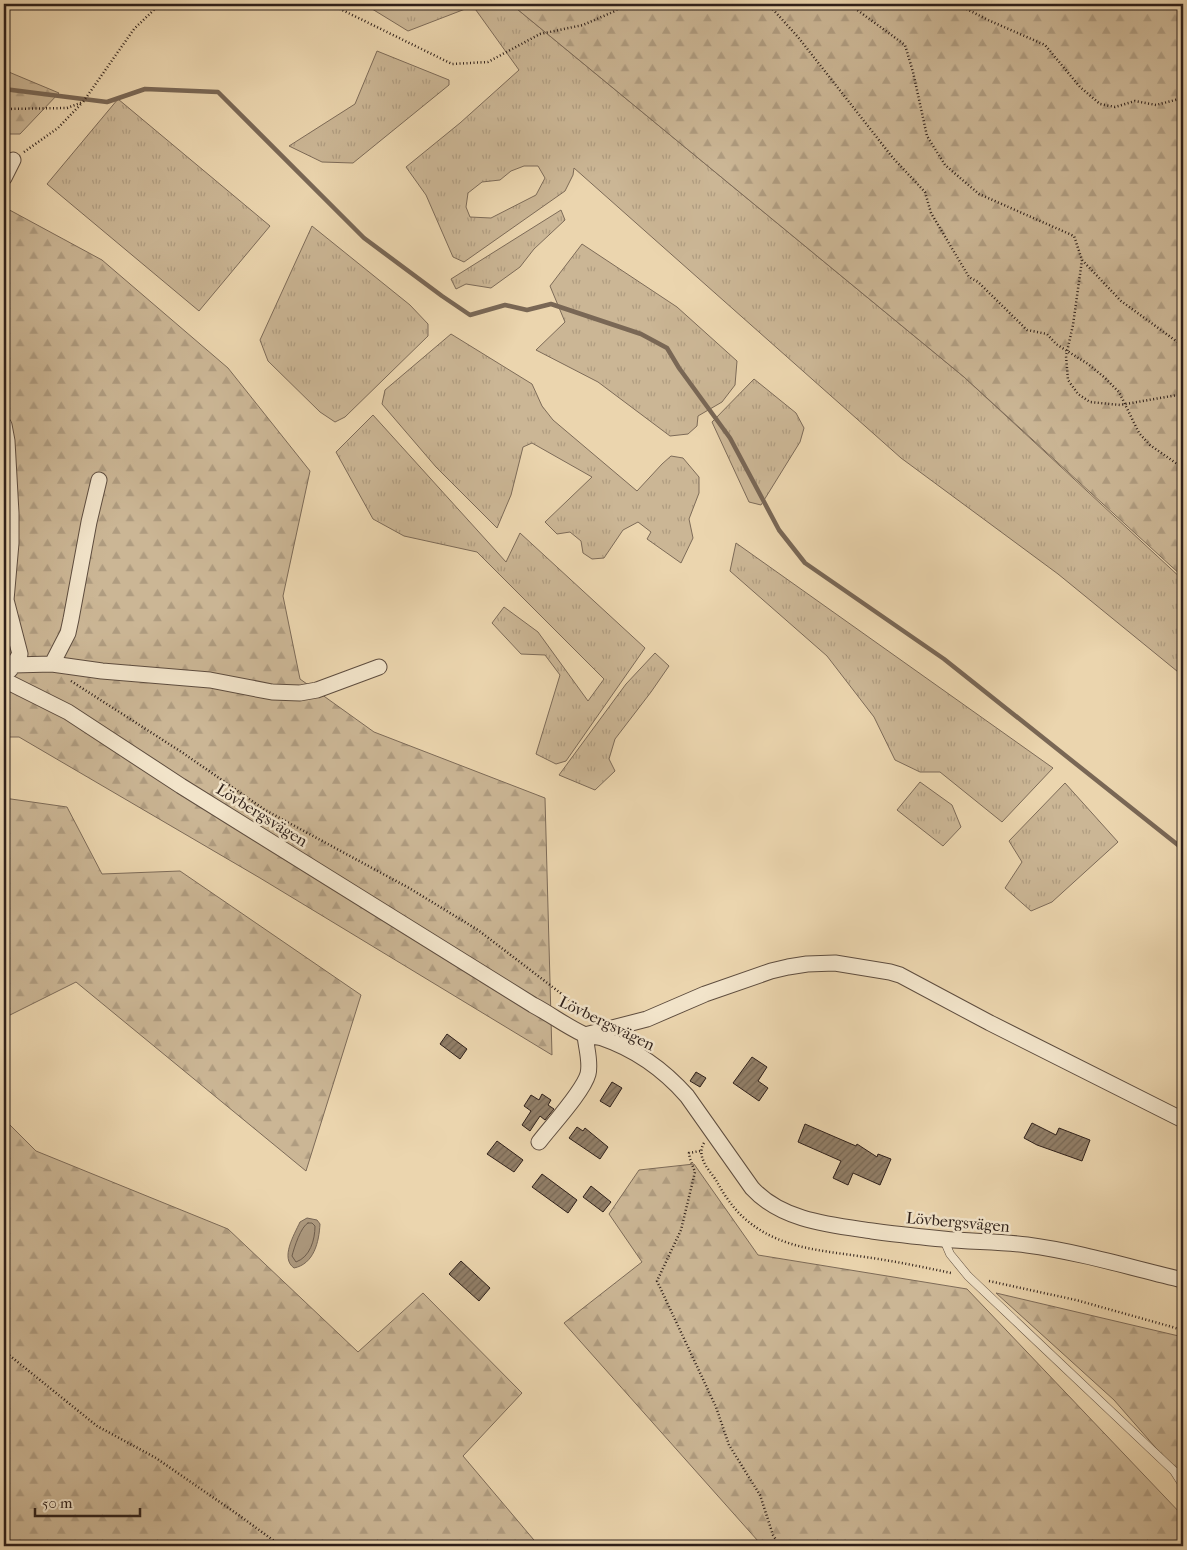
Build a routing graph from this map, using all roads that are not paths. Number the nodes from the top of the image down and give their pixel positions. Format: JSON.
{"nodes":[{"id":1,"x":13,"y":160,"type":"road end"},
{"id":2,"x":4,"y":178,"type":"edge"},
{"id":3,"x":4,"y":425,"type":"edge"},
{"id":4,"x":99,"y":480,"type":"dead end"},
{"id":5,"x":52,"y":664,"type":"junction"},
{"id":6,"x":13,"y":665,"type":"junction"},
{"id":7,"x":379,"y":667,"type":"dead end"},
{"id":8,"x":4,"y":680,"type":"edge"},
{"id":9,"x":585,"y":1035,"type":"junction"},
{"id":10,"x":1183,"y":1120,"type":"edge"},
{"id":11,"x":539,"y":1142,"type":"dead end"},
{"id":12,"x":944,"y":1240,"type":"junction"},
{"id":13,"x":1183,"y":1280,"type":"edge"},
{"id":14,"x":1183,"y":1484,"type":"edge"}],
"edges":[{"from":1,"to":2,"type":"street"},
{"from":3,"to":6,"type":"street"},
{"from":4,"to":5,"type":"street"},
{"from":5,"to":6,"type":"street"},
{"from":5,"to":7,"type":"street"},
{"from":6,"to":8,"type":"street"},
{"from":8,"to":9,"type":"street","name":"Lövbergsvägen"},
{"from":9,"to":10,"type":"street"},
{"from":9,"to":11,"type":"street"},
{"from":9,"to":12,"type":"street","name":"Lövbergsvägen"},
{"from":12,"to":13,"type":"street","name":"Lövbergsvägen"},
{"from":12,"to":14,"type":"lane"}]}
